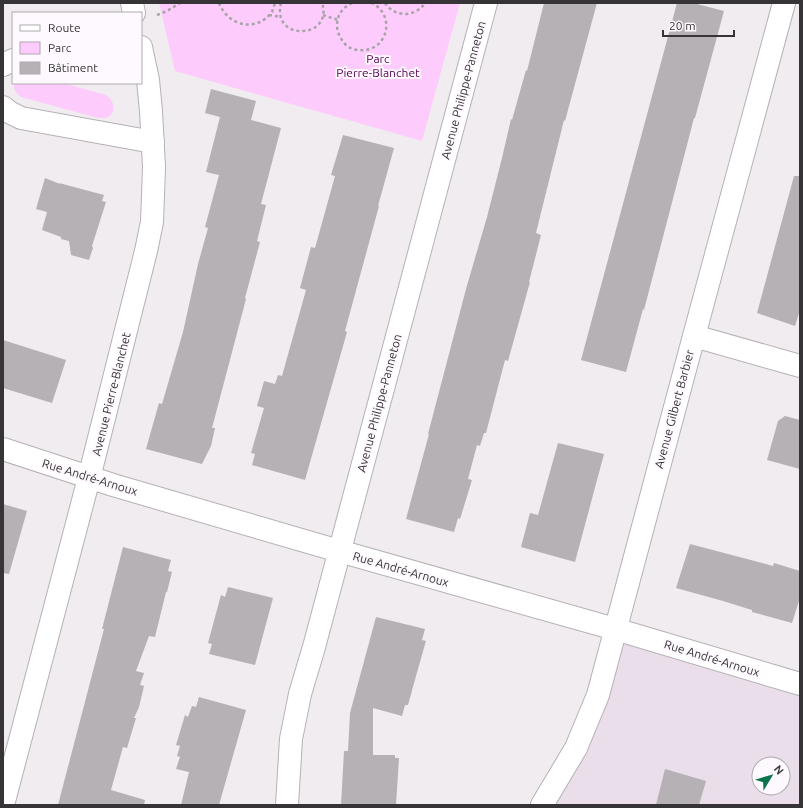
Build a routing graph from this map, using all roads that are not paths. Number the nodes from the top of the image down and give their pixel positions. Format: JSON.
{"nodes":[{"id":1,"x":132,"y":3,"type":"edge"},
{"id":2,"x":486,"y":3,"type":"edge"},
{"id":3,"x":784,"y":3,"type":"edge"},
{"id":4,"x":142,"y":12,"type":"edge"},
{"id":5,"x":142,"y":58,"type":"edge"},
{"id":6,"x":12,"y":60,"type":"edge"},
{"id":7,"x":3,"y":65,"type":"edge"},
{"id":8,"x":144,"y":79,"type":"edge"},
{"id":9,"x":3,"y":107,"type":"edge"},
{"id":10,"x":153,"y":142,"type":"junction"},
{"id":11,"x":694,"y":336,"type":"junction"},
{"id":12,"x":800,"y":366,"type":"edge"},
{"id":13,"x":3,"y":449,"type":"edge"},
{"id":14,"x":89,"y":478,"type":"junction"},
{"id":15,"x":339,"y":551,"type":"junction"},
{"id":16,"x":615,"y":629,"type":"junction"},
{"id":17,"x":800,"y":684,"type":"edge"},
{"id":18,"x":10,"y":757,"type":"edge"},
{"id":19,"x":4,"y":805,"type":"edge"},
{"id":20,"x":287,"y":805,"type":"edge"},
{"id":21,"x":542,"y":805,"type":"edge"}],
"edges":[{"from":1,"to":4,"type":"street"},
{"from":2,"to":15,"type":"street","name":"Avenue Philippe-Panneton"},
{"from":3,"to":11,"type":"street","name":"Avenue Gilbert Barbier"},
{"from":5,"to":8,"type":"street","name":"Avenue Pierre-Blanchet"},
{"from":6,"to":7,"type":"street"},
{"from":8,"to":10,"type":"street","name":"Avenue Pierre-Blanchet"},
{"from":9,"to":10,"type":"street"},
{"from":10,"to":14,"type":"street","name":"Avenue Pierre-Blanchet"},
{"from":11,"to":12,"type":"street"},
{"from":11,"to":16,"type":"street","name":"Avenue Gilbert Barbier"},
{"from":13,"to":14,"type":"street","name":"Rue André-Arnoux"},
{"from":14,"to":15,"type":"street","name":"Rue André-Arnoux"},
{"from":14,"to":18,"type":"street","name":"Avenue Pierre-Blanchet"},
{"from":15,"to":16,"type":"street","name":"Rue André-Arnoux"},
{"from":15,"to":20,"type":"street","name":"Avenue Philippe-Panneton"},
{"from":16,"to":17,"type":"street","name":"Rue André-Arnoux"},
{"from":16,"to":21,"type":"street","name":"Avenue Gilbert Barbier"},
{"from":18,"to":19,"type":"street","name":"Avenue Pierre-Blanchet"}]}
